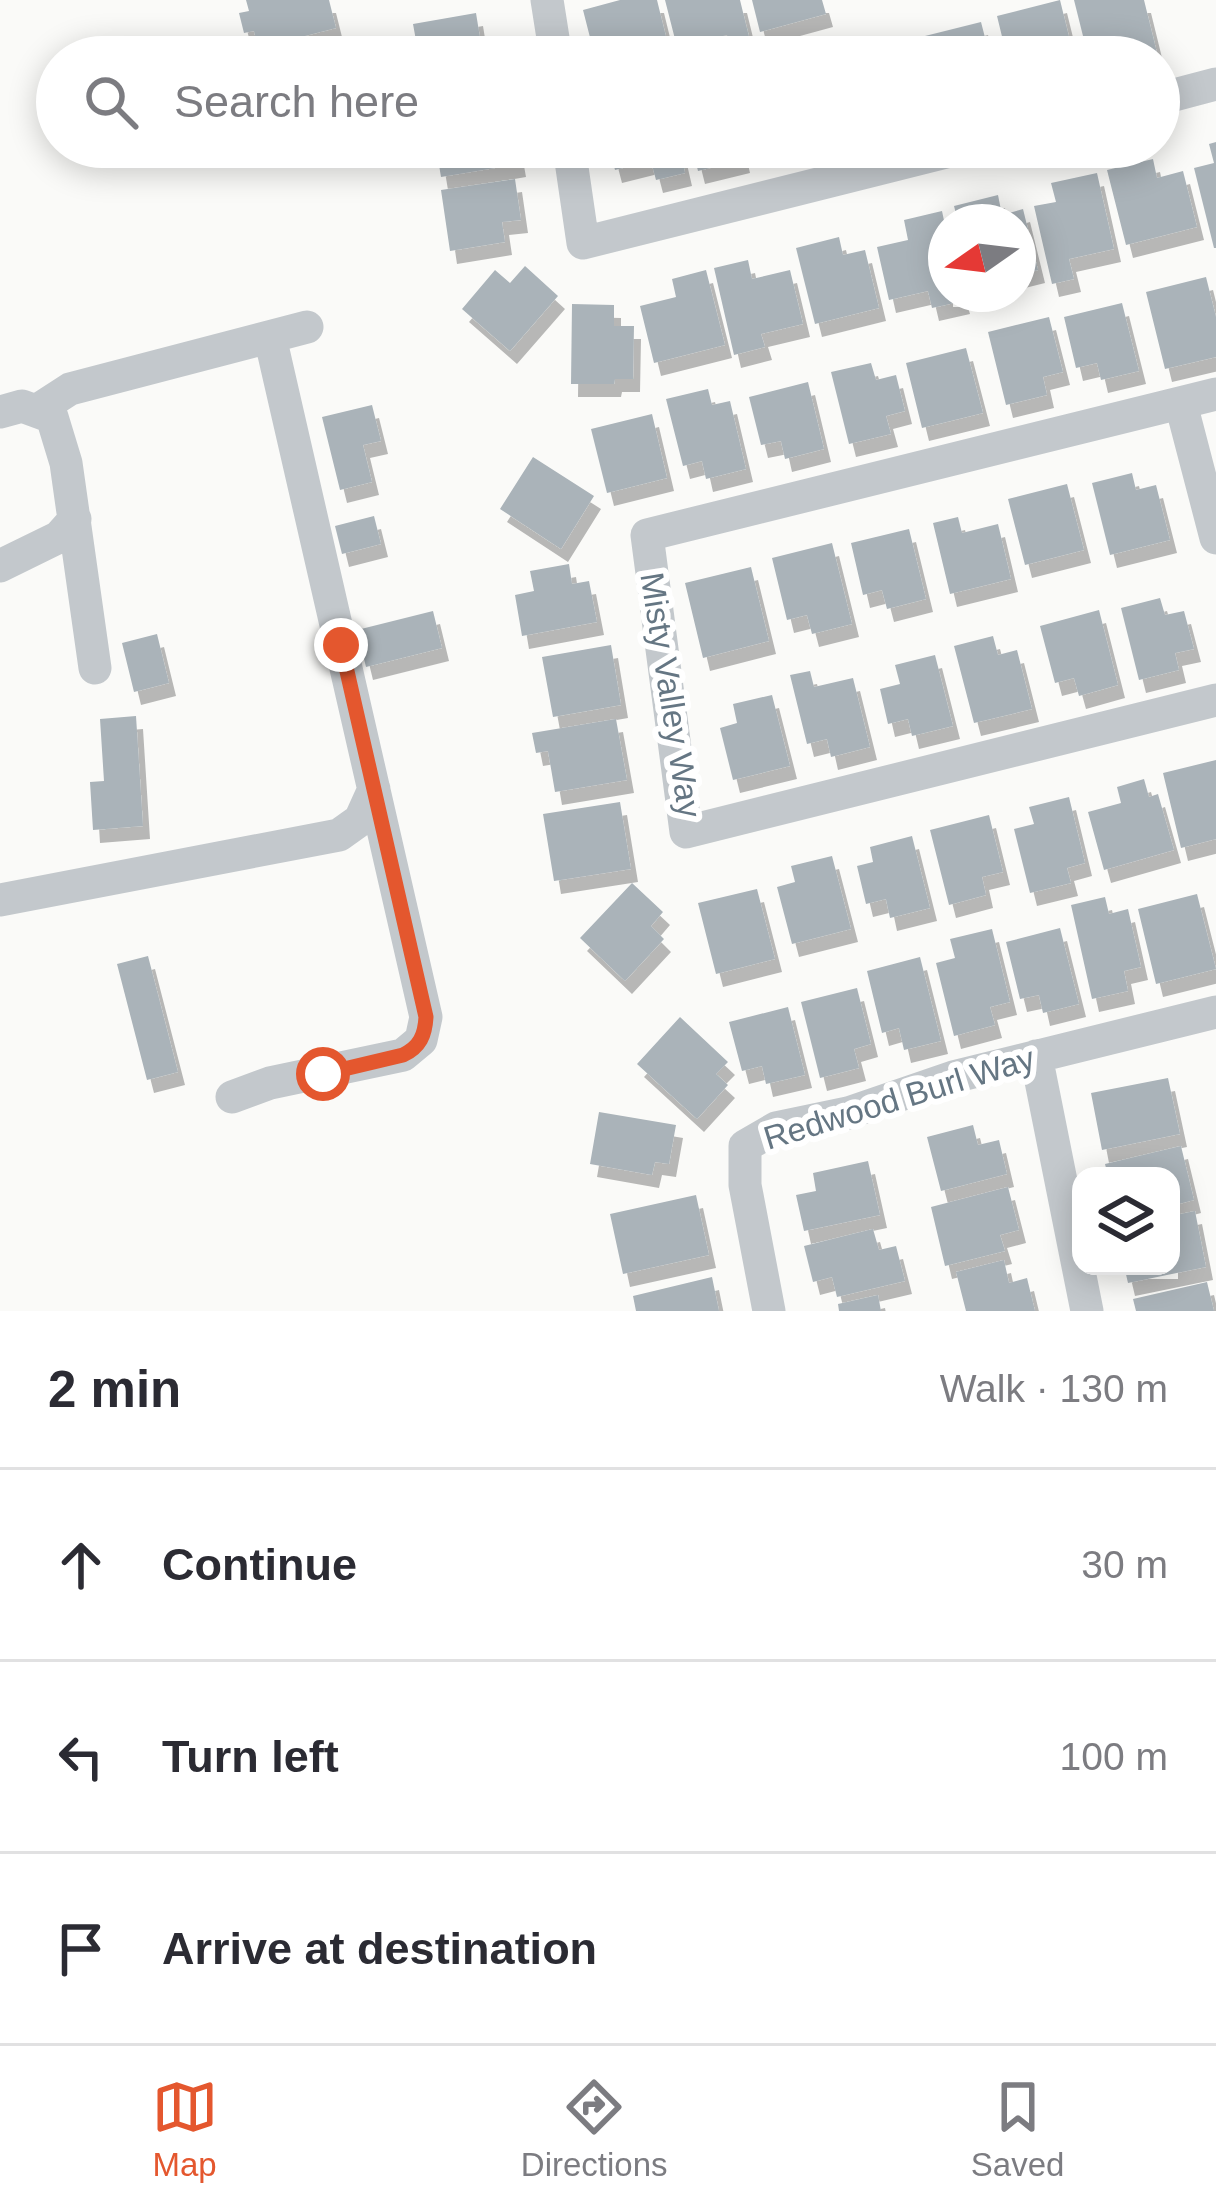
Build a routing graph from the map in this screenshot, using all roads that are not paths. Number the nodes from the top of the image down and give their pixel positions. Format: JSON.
{"nodes":[{"id":1,"x":547,"y":0,"type":"edge"},
{"id":2,"x":553,"y":36,"type":"edge"},
{"id":3,"x":1216,"y":84,"type":"edge"},
{"id":4,"x":1180,"y":93,"type":"edge"},
{"id":5,"x":572,"y":168,"type":"edge"},
{"id":6,"x":882,"y":168,"type":"edge"},
{"id":7,"x":307,"y":327,"type":"dead end"},
{"id":8,"x":270,"y":337,"type":"junction"},
{"id":9,"x":1216,"y":394,"type":"edge"},
{"id":10,"x":1180,"y":404,"type":"junction"},
{"id":11,"x":36,"y":411,"type":"junction"},
{"id":12,"x":0,"y":412,"type":"edge"},
{"id":13,"x":75,"y":519,"type":"junction"},
{"id":14,"x":1216,"y":538,"type":"edge"},
{"id":15,"x":0,"y":566,"type":"edge"},
{"id":16,"x":95,"y":668,"type":"dead end"},
{"id":17,"x":1216,"y":700,"type":"edge"},
{"id":18,"x":374,"y":789,"type":"junction"},
{"id":19,"x":0,"y":900,"type":"edge"},
{"id":20,"x":1216,"y":1012,"type":"edge"},
{"id":21,"x":1036,"y":1056,"type":"junction"},
{"id":22,"x":232,"y":1097,"type":"dead end"},
{"id":23,"x":769,"y":1311,"type":"edge"},
{"id":24,"x":1087,"y":1311,"type":"edge"}],
"edges":[{"from":1,"to":2,"type":"street"},
{"from":3,"to":4,"type":"street"},
{"from":5,"to":6,"type":"street"},
{"from":7,"to":8,"type":"street"},
{"from":8,"to":11,"type":"street"},
{"from":8,"to":18,"type":"street"},
{"from":9,"to":10,"type":"street","name":"Misty Valley Way"},
{"from":10,"to":14,"type":"street"},
{"from":10,"to":17,"type":"street","name":"Misty Valley Way"},
{"from":11,"to":12,"type":"street"},
{"from":11,"to":13,"type":"street"},
{"from":13,"to":15,"type":"street"},
{"from":13,"to":16,"type":"street"},
{"from":18,"to":19,"type":"street"},
{"from":18,"to":22,"type":"street"},
{"from":20,"to":21,"type":"street","name":"Redwood Burl Way"},
{"from":21,"to":23,"type":"street","name":"Redwood Burl Way"},
{"from":21,"to":24,"type":"street"}]}
